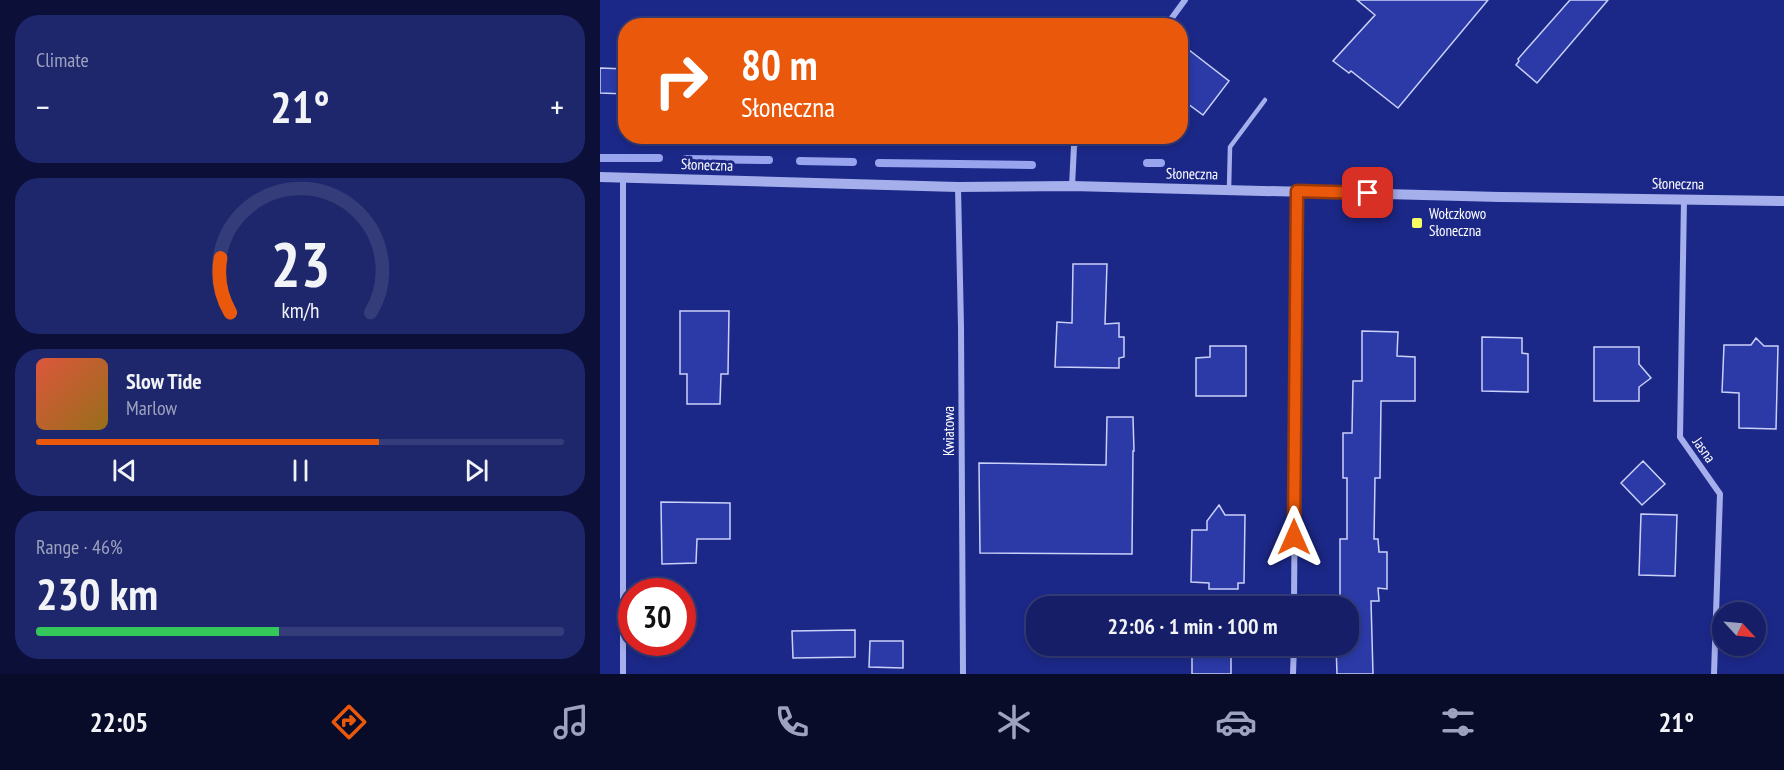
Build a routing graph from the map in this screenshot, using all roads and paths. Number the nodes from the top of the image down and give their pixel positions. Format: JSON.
{"nodes":[{"id":1,"x":1185,"y":0,"type":"edge"},
{"id":2,"x":1172,"y":18,"type":"edge"},
{"id":3,"x":1265,"y":100,"type":"dead end"},
{"id":4,"x":1076,"y":144,"type":"edge"},
{"id":5,"x":600,"y":177,"type":"edge"},
{"id":6,"x":623,"y":177,"type":"junction"},
{"id":7,"x":1072,"y":186,"type":"junction"},
{"id":8,"x":958,"y":187,"type":"junction"},
{"id":9,"x":1229,"y":189,"type":"junction"},
{"id":10,"x":1297,"y":191,"type":"junction"},
{"id":11,"x":1684,"y":200,"type":"junction"},
{"id":12,"x":1784,"y":201,"type":"edge"},
{"id":13,"x":1294,"y":596,"type":"edge"},
{"id":14,"x":1294,"y":656,"type":"edge"},
{"id":15,"x":623,"y":674,"type":"edge"},
{"id":16,"x":963,"y":674,"type":"edge"},
{"id":17,"x":1293,"y":674,"type":"edge"},
{"id":18,"x":1714,"y":674,"type":"edge"}],
"edges":[{"from":1,"to":2,"type":"street"},
{"from":3,"to":9,"type":"lane"},
{"from":4,"to":7,"type":"street"},
{"from":5,"to":6,"type":"street","name":"Słoneczna"},
{"from":6,"to":8,"type":"street","name":"Słoneczna"},
{"from":6,"to":15,"type":"street"},
{"from":7,"to":8,"type":"street","name":"Słoneczna"},
{"from":7,"to":9,"type":"street","name":"Słoneczna"},
{"from":8,"to":16,"type":"street","name":"Kwiatowa"},
{"from":9,"to":10,"type":"street","name":"Słoneczna"},
{"from":10,"to":11,"type":"street","name":"Słoneczna"},
{"from":10,"to":13,"type":"street"},
{"from":11,"to":12,"type":"street","name":"Słoneczna"},
{"from":11,"to":18,"type":"street","name":"Jasna"},
{"from":14,"to":17,"type":"street"}]}
